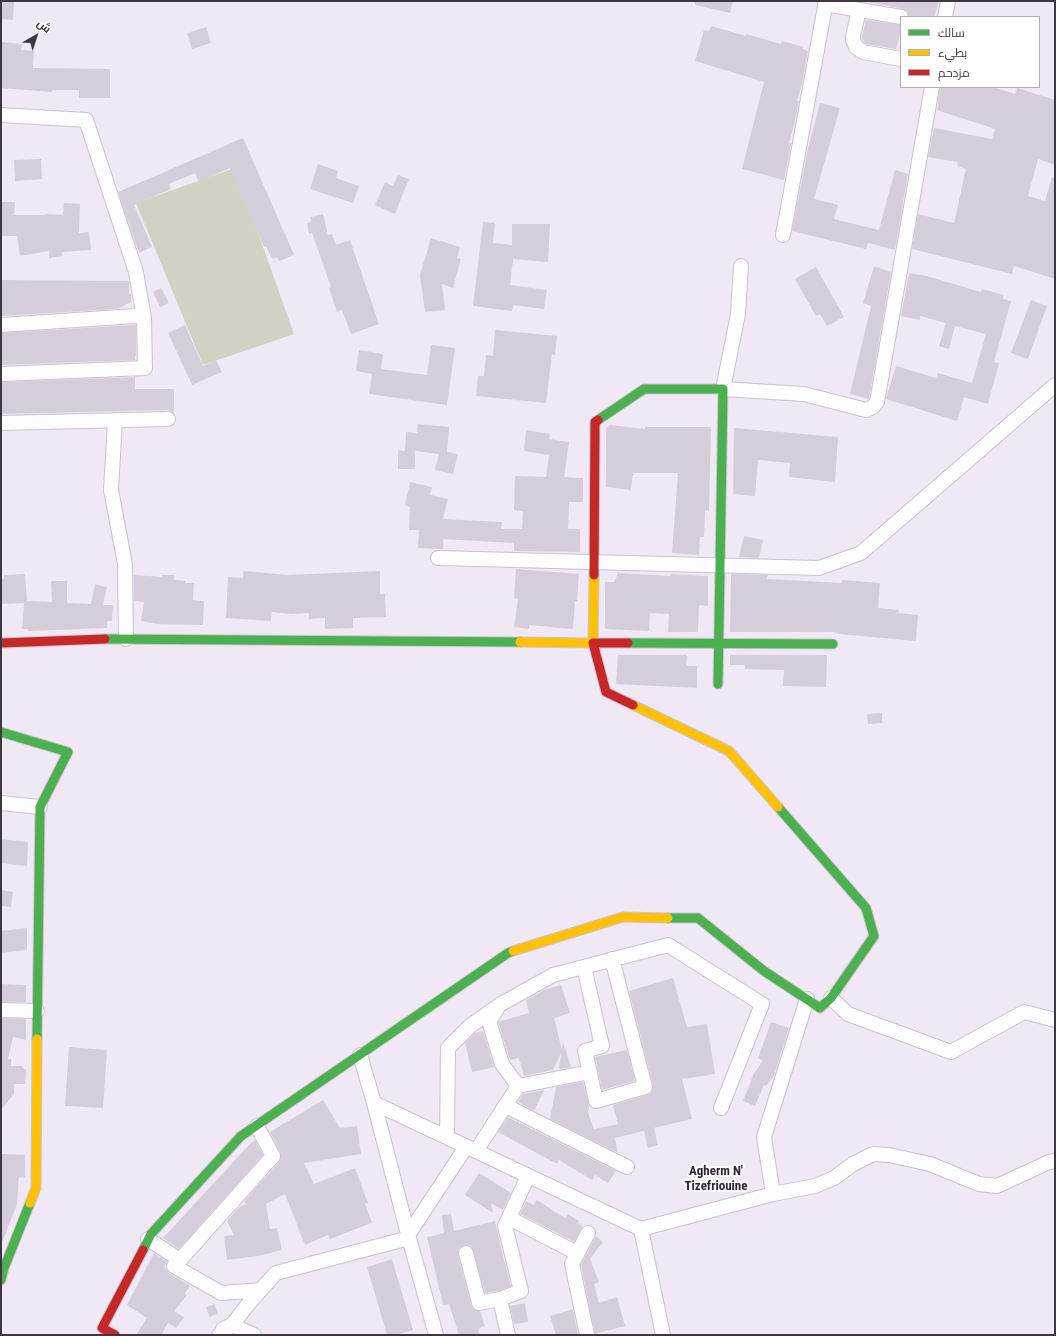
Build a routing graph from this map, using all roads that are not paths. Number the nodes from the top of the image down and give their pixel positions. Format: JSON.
{"nodes":[{"id":1,"x":948,"y":1,"type":"edge"},
{"id":2,"x":826,"y":2,"type":"edge"},
{"id":3,"x":859,"y":10,"type":"junction"},
{"id":4,"x":945,"y":16,"type":"edge"},
{"id":5,"x":900,"y":17,"type":"edge"},
{"id":6,"x":900,"y":59,"type":"edge"},
{"id":7,"x":932,"y":88,"type":"edge"},
{"id":8,"x":1,"y":115,"type":"edge"},
{"id":9,"x":783,"y":235,"type":"dead end"},
{"id":10,"x":741,"y":266,"type":"dead end"},
{"id":11,"x":144,"y":318,"type":"junction"},
{"id":12,"x":1,"y":325,"type":"edge"},
{"id":13,"x":1,"y":374,"type":"edge"},
{"id":14,"x":1055,"y":385,"type":"edge"},
{"id":15,"x":723,"y":389,"type":"junction"},
{"id":16,"x":168,"y":419,"type":"dead end"},
{"id":17,"x":115,"y":420,"type":"junction"},
{"id":18,"x":1,"y":423,"type":"edge"},
{"id":19,"x":438,"y":558,"type":"dead end"},
{"id":20,"x":594,"y":562,"type":"junction"},
{"id":21,"x":720,"y":565,"type":"junction"},
{"id":22,"x":126,"y":639,"type":"junction"},
{"id":23,"x":1,"y":643,"type":"edge"},
{"id":24,"x":593,"y":643,"type":"junction"},
{"id":25,"x":718,"y":644,"type":"junction"},
{"id":26,"x":833,"y":644,"type":"dead end"},
{"id":27,"x":718,"y":684,"type":"dead end"},
{"id":28,"x":1,"y":732,"type":"edge"},
{"id":29,"x":1,"y":803,"type":"edge"},
{"id":30,"x":40,"y":807,"type":"junction"},
{"id":31,"x":612,"y":959,"type":"junction"},
{"id":32,"x":584,"y":967,"type":"junction"},
{"id":33,"x":831,"y":998,"type":"junction"},
{"id":34,"x":807,"y":999,"type":"junction"},
{"id":35,"x":501,"y":1004,"type":"junction"},
{"id":36,"x":1,"y":1010,"type":"edge"},
{"id":37,"x":37,"y":1011,"type":"junction"},
{"id":38,"x":1055,"y":1020,"type":"edge"},
{"id":39,"x":360,"y":1055,"type":"junction"},
{"id":40,"x":590,"y":1072,"type":"junction"},
{"id":41,"x":518,"y":1086,"type":"junction"},
{"id":42,"x":374,"y":1103,"type":"junction"},
{"id":43,"x":506,"y":1106,"type":"junction"},
{"id":44,"x":721,"y":1108,"type":"dead end"},
{"id":45,"x":257,"y":1126,"type":"junction"},
{"id":46,"x":447,"y":1137,"type":"junction"},
{"id":47,"x":471,"y":1149,"type":"junction"},
{"id":48,"x":1055,"y":1161,"type":"edge"},
{"id":49,"x":627,"y":1167,"type":"dead end"},
{"id":50,"x":528,"y":1176,"type":"junction"},
{"id":51,"x":773,"y":1194,"type":"junction"},
{"id":52,"x":509,"y":1218,"type":"junction"},
{"id":53,"x":641,"y":1229,"type":"junction"},
{"id":54,"x":588,"y":1233,"type":"dead end"},
{"id":55,"x":409,"y":1236,"type":"junction"},
{"id":56,"x":148,"y":1239,"type":"junction"},
{"id":57,"x":466,"y":1253,"type":"dead end"},
{"id":58,"x":577,"y":1253,"type":"junction"},
{"id":59,"x":180,"y":1260,"type":"junction"},
{"id":60,"x":1,"y":1280,"type":"edge"},
{"id":61,"x":261,"y":1290,"type":"junction"},
{"id":62,"x":500,"y":1299,"type":"junction"},
{"id":63,"x":232,"y":1325,"type":"junction"},
{"id":64,"x":114,"y":1335,"type":"edge"},
{"id":65,"x":210,"y":1335,"type":"edge"},
{"id":66,"x":219,"y":1335,"type":"edge"},
{"id":67,"x":254,"y":1335,"type":"edge"},
{"id":68,"x":436,"y":1335,"type":"edge"},
{"id":69,"x":508,"y":1335,"type":"edge"},
{"id":70,"x":587,"y":1335,"type":"edge"},
{"id":71,"x":663,"y":1335,"type":"edge"}],
"edges":[{"from":1,"to":4,"type":"street"},
{"from":2,"to":3,"type":"street"},
{"from":2,"to":9,"type":"street"},
{"from":3,"to":5,"type":"street"},
{"from":3,"to":6,"type":"street"},
{"from":7,"to":15,"type":"street"},
{"from":8,"to":11,"type":"street"},
{"from":10,"to":15,"type":"street"},
{"from":11,"to":12,"type":"street"},
{"from":11,"to":13,"type":"street"},
{"from":14,"to":21,"type":"street"},
{"from":15,"to":20,"type":"street"},
{"from":15,"to":21,"type":"street"},
{"from":16,"to":17,"type":"street"},
{"from":17,"to":18,"type":"street"},
{"from":17,"to":22,"type":"street"},
{"from":19,"to":20,"type":"street"},
{"from":20,"to":21,"type":"street"},
{"from":20,"to":24,"type":"street"},
{"from":21,"to":25,"type":"street"},
{"from":22,"to":23,"type":"street"},
{"from":22,"to":24,"type":"street"},
{"from":24,"to":25,"type":"street"},
{"from":24,"to":33,"type":"street"},
{"from":25,"to":26,"type":"street"},
{"from":25,"to":27,"type":"street"},
{"from":28,"to":30,"type":"street"},
{"from":29,"to":30,"type":"street"},
{"from":30,"to":37,"type":"street"},
{"from":31,"to":32,"type":"street"},
{"from":31,"to":40,"type":"street"},
{"from":31,"to":44,"type":"street"},
{"from":32,"to":35,"type":"street"},
{"from":32,"to":40,"type":"street"},
{"from":33,"to":34,"type":"street"},
{"from":33,"to":38,"type":"street"},
{"from":34,"to":39,"type":"street"},
{"from":34,"to":51,"type":"street"},
{"from":35,"to":41,"type":"street"},
{"from":35,"to":46,"type":"street"},
{"from":36,"to":37,"type":"street"},
{"from":37,"to":60,"type":"street"},
{"from":39,"to":42,"type":"street"},
{"from":39,"to":45,"type":"street"},
{"from":40,"to":41,"type":"street"},
{"from":41,"to":43,"type":"street"},
{"from":42,"to":46,"type":"street"},
{"from":42,"to":55,"type":"street"},
{"from":43,"to":47,"type":"street"},
{"from":43,"to":49,"type":"street"},
{"from":45,"to":56,"type":"street"},
{"from":45,"to":59,"type":"street"},
{"from":46,"to":47,"type":"street"},
{"from":47,"to":50,"type":"street"},
{"from":47,"to":55,"type":"street"},
{"from":48,"to":51,"type":"street"},
{"from":50,"to":52,"type":"street"},
{"from":50,"to":53,"type":"street"},
{"from":51,"to":53,"type":"street"},
{"from":52,"to":58,"type":"street"},
{"from":52,"to":62,"type":"street"},
{"from":53,"to":71,"type":"street"},
{"from":54,"to":58,"type":"street"},
{"from":55,"to":61,"type":"street"},
{"from":55,"to":68,"type":"street"},
{"from":56,"to":59,"type":"street"},
{"from":56,"to":64,"type":"street"},
{"from":57,"to":62,"type":"street"},
{"from":58,"to":70,"type":"street"},
{"from":59,"to":61,"type":"street"},
{"from":61,"to":63,"type":"street"},
{"from":62,"to":69,"type":"street"},
{"from":63,"to":65,"type":"street"},
{"from":63,"to":66,"type":"street"},
{"from":63,"to":67,"type":"street"}]}
